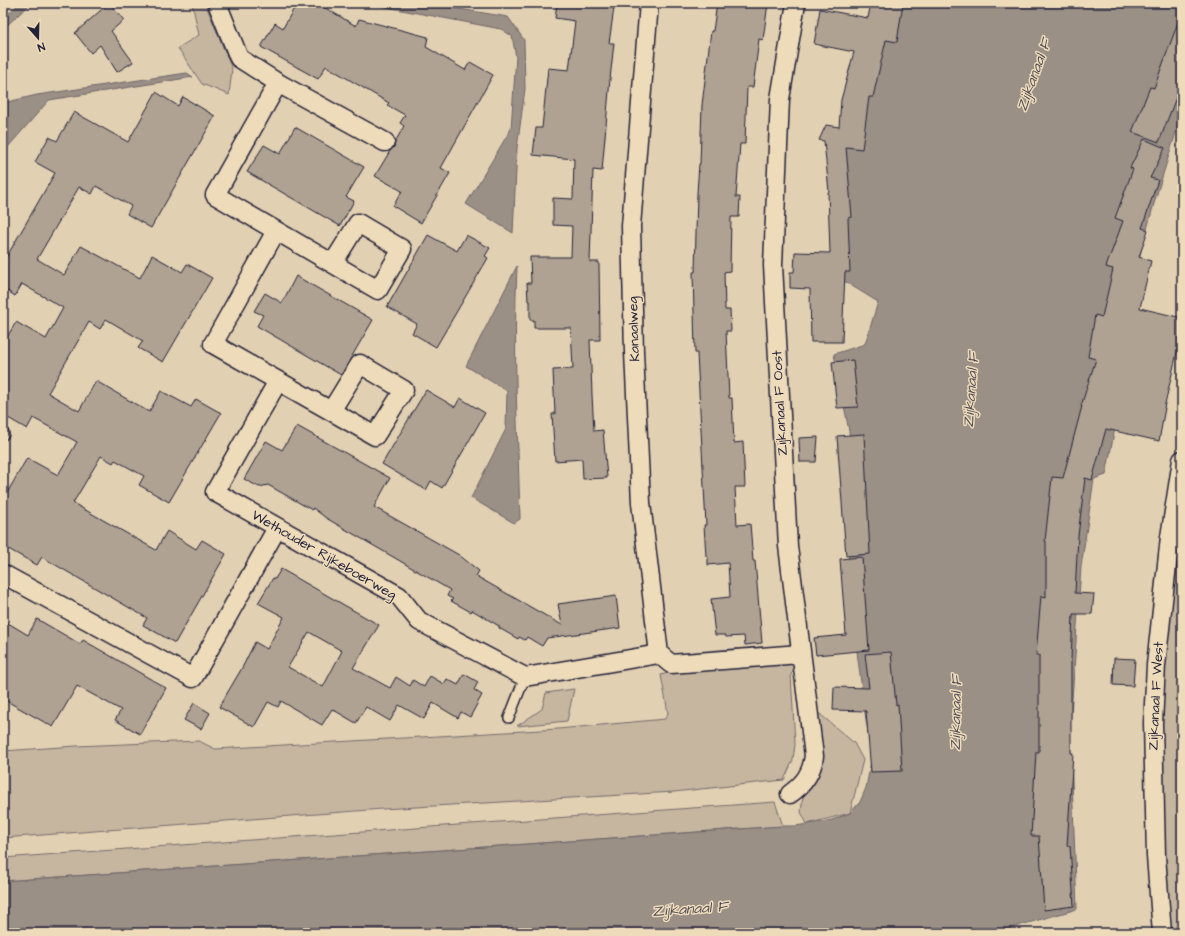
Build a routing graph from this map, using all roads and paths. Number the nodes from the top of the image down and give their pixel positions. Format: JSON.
{"nodes":[{"id":1,"x":217,"y":3,"type":"edge"},
{"id":2,"x":649,"y":3,"type":"edge"},
{"id":3,"x":796,"y":3,"type":"edge"},
{"id":4,"x":278,"y":83,"type":"junction"},
{"id":5,"x":385,"y":142,"type":"dead end"},
{"id":6,"x":276,"y":231,"type":"junction"},
{"id":7,"x":332,"y":263,"type":"dead end"},
{"id":8,"x":278,"y":381,"type":"junction"},
{"id":9,"x":330,"y":411,"type":"dead end"},
{"id":10,"x":1182,"y":460,"type":"edge"},
{"id":11,"x":277,"y":528,"type":"junction"},
{"id":12,"x":3,"y":574,"type":"edge"},
{"id":13,"x":659,"y":654,"type":"junction"},
{"id":14,"x":800,"y":654,"type":"junction"},
{"id":15,"x":525,"y":677,"type":"junction"},
{"id":16,"x":509,"y":718,"type":"dead end"},
{"id":17,"x":790,"y":794,"type":"dead end"},
{"id":18,"x":1162,"y":933,"type":"edge"}],
"edges":[{"from":1,"to":4,"type":"street"},
{"from":2,"to":13,"type":"street","name":"Kanaalweg"},
{"from":3,"to":14,"type":"street","name":"Zijkanaal F Oost"},
{"from":4,"to":5,"type":"street"},
{"from":4,"to":6,"type":"street"},
{"from":6,"to":7,"type":"street"},
{"from":6,"to":8,"type":"street"},
{"from":8,"to":9,"type":"street"},
{"from":8,"to":11,"type":"street","name":"Wethouder Rijkeboerweg"},
{"from":10,"to":18,"type":"street","name":"Zijkanaal F West"},
{"from":11,"to":12,"type":"street"},
{"from":11,"to":15,"type":"street","name":"Wethouder Rijkeboerweg"},
{"from":13,"to":14,"type":"street"},
{"from":13,"to":15,"type":"street"},
{"from":14,"to":17,"type":"street","name":"Zijkanaal F Oost"},
{"from":15,"to":16,"type":"lane"}]}
